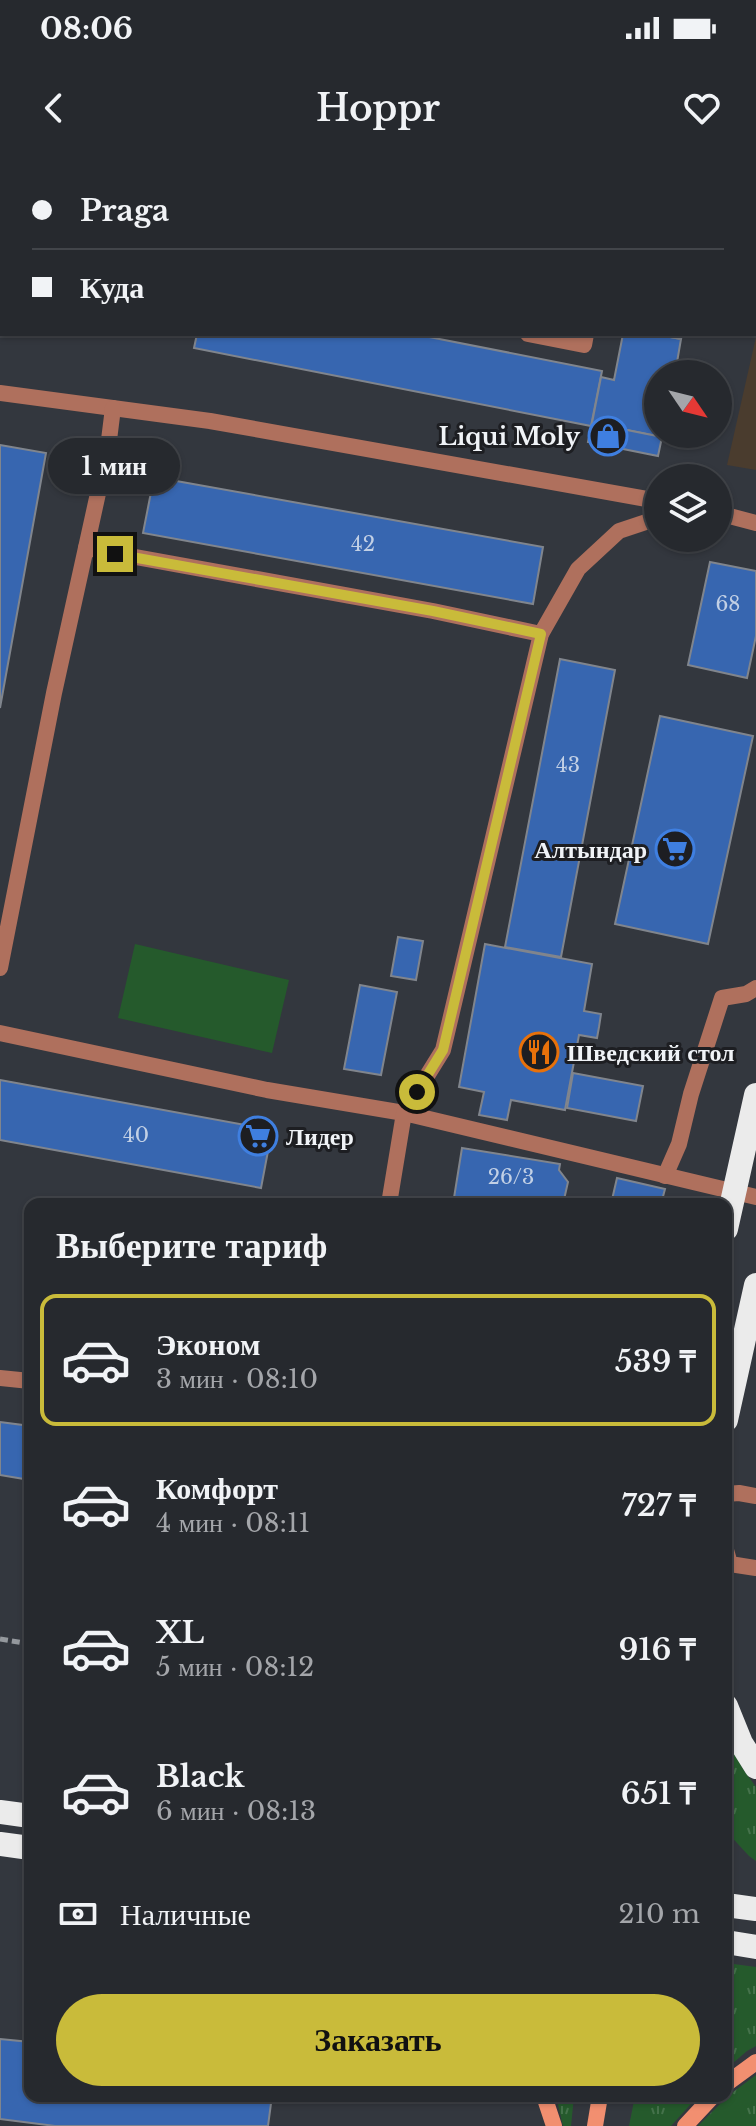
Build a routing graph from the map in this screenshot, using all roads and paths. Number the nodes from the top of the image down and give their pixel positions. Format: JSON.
{"nodes":[{"id":1,"x":538,"y":336,"type":"edge"},
{"id":2,"x":586,"y":336,"type":"edge"},
{"id":3,"x":0,"y":393,"type":"edge"},
{"id":4,"x":113,"y":408,"type":"junction"},
{"id":5,"x":644,"y":498,"type":"edge"},
{"id":6,"x":732,"y":517,"type":"edge"},
{"id":7,"x":644,"y":523,"type":"edge"},
{"id":8,"x":756,"y":523,"type":"edge"},
{"id":9,"x":86,"y":548,"type":"junction"},
{"id":10,"x":541,"y":634,"type":"junction"},
{"id":11,"x":0,"y":968,"type":"edge"},
{"id":12,"x":756,"y":988,"type":"edge"},
{"id":13,"x":0,"y":1033,"type":"edge"},
{"id":14,"x":756,"y":1095,"type":"edge"},
{"id":15,"x":404,"y":1113,"type":"junction"},
{"id":16,"x":665,"y":1176,"type":"junction"},
{"id":17,"x":745,"y":1194,"type":"edge"},
{"id":18,"x":390,"y":1198,"type":"edge"},
{"id":19,"x":732,"y":1218,"type":"edge"},
{"id":20,"x":756,"y":1285,"type":"edge"},
{"id":21,"x":748,"y":1356,"type":"edge"},
{"id":22,"x":0,"y":1378,"type":"edge"},
{"id":23,"x":24,"y":1380,"type":"edge"},
{"id":24,"x":732,"y":1403,"type":"edge"},
{"id":25,"x":732,"y":1494,"type":"edge"},
{"id":26,"x":756,"y":1496,"type":"edge"},
{"id":27,"x":732,"y":1564,"type":"edge"},
{"id":28,"x":756,"y":1568,"type":"edge"},
{"id":29,"x":0,"y":1639,"type":"edge"},
{"id":30,"x":24,"y":1643,"type":"edge"},
{"id":31,"x":732,"y":1721,"type":"edge"},
{"id":32,"x":756,"y":1767,"type":"edge"},
{"id":33,"x":0,"y":1812,"type":"edge"},
{"id":34,"x":24,"y":1815,"type":"edge"},
{"id":35,"x":0,"y":1844,"type":"edge"},
{"id":36,"x":24,"y":1847,"type":"edge"},
{"id":37,"x":732,"y":1906,"type":"edge"},
{"id":38,"x":756,"y":1909,"type":"edge"},
{"id":39,"x":732,"y":1943,"type":"edge"},
{"id":40,"x":756,"y":1947,"type":"edge"},
{"id":41,"x":756,"y":2062,"type":"edge"},
{"id":42,"x":732,"y":2080,"type":"edge"},
{"id":43,"x":546,"y":2102,"type":"edge"},
{"id":44,"x":599,"y":2102,"type":"edge"},
{"id":45,"x":707,"y":2102,"type":"edge"},
{"id":46,"x":554,"y":2126,"type":"edge"},
{"id":47,"x":595,"y":2126,"type":"edge"},
{"id":48,"x":685,"y":2126,"type":"edge"}],
"edges":[{"from":1,"to":2,"type":"lane"},
{"from":3,"to":4,"type":"lane"},
{"from":4,"to":5,"type":"lane"},
{"from":4,"to":9,"type":"lane"},
{"from":6,"to":8,"type":"lane"},
{"from":7,"to":10,"type":"lane"},
{"from":9,"to":10,"type":"lane"},
{"from":9,"to":11,"type":"lane"},
{"from":10,"to":15,"type":"lane"},
{"from":12,"to":16,"type":"lane"},
{"from":13,"to":15,"type":"lane"},
{"from":14,"to":17,"type":"highway"},
{"from":15,"to":16,"type":"lane"},
{"from":15,"to":18,"type":"lane"},
{"from":16,"to":17,"type":"lane"},
{"from":17,"to":19,"type":"highway"},
{"from":20,"to":21,"type":"highway"},
{"from":21,"to":24,"type":"highway"},
{"from":22,"to":23,"type":"lane"},
{"from":25,"to":26,"type":"lane"},
{"from":27,"to":28,"type":"lane"},
{"from":29,"to":30,"type":"path"},
{"from":31,"to":32,"type":"highway"},
{"from":33,"to":34,"type":"highway"},
{"from":35,"to":36,"type":"highway"},
{"from":37,"to":38,"type":"highway"},
{"from":39,"to":40,"type":"highway"},
{"from":41,"to":42,"type":"main road"},
{"from":43,"to":46,"type":"main road"},
{"from":44,"to":47,"type":"main road"},
{"from":45,"to":48,"type":"main road"}]}
